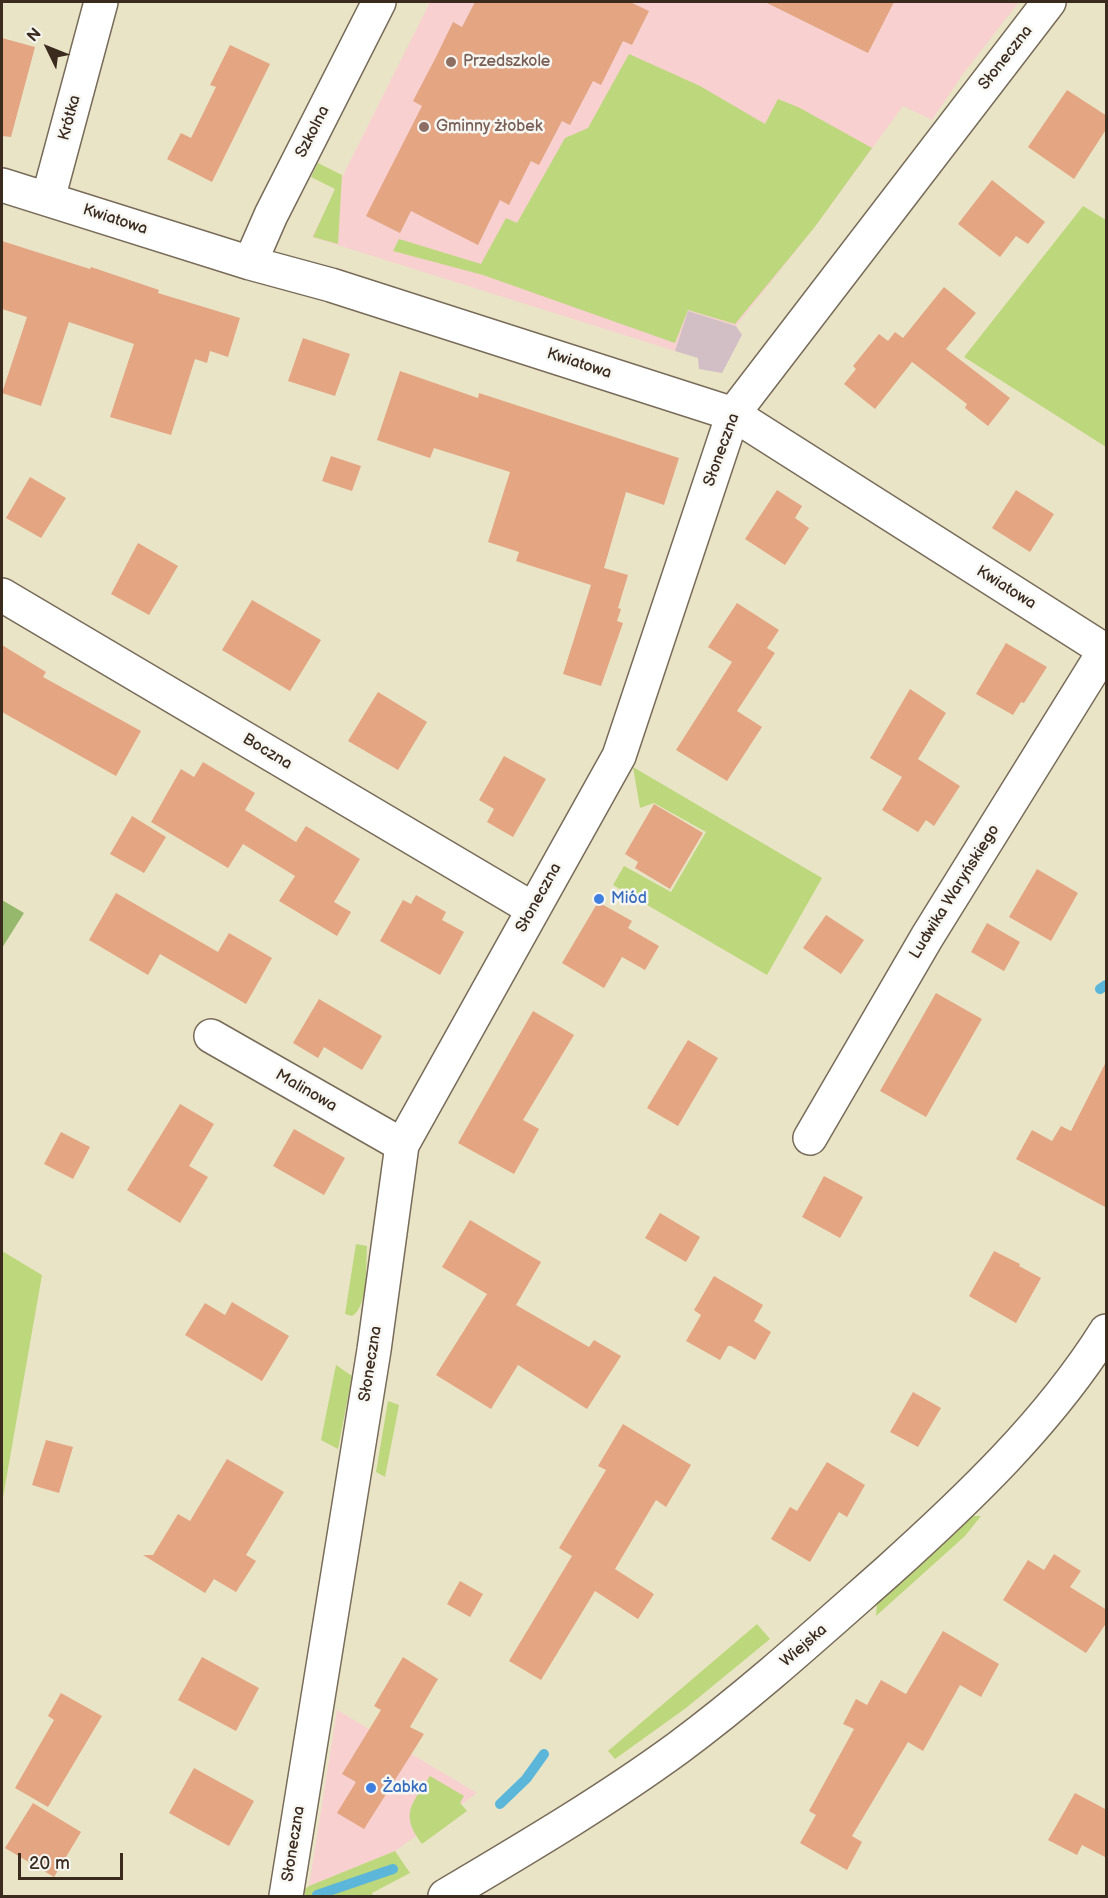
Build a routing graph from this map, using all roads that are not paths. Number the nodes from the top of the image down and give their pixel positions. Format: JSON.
{"nodes":[{"id":1,"x":101,"y":2,"type":"edge"},
{"id":2,"x":379,"y":2,"type":"edge"},
{"id":3,"x":1049,"y":2,"type":"edge"},
{"id":4,"x":2,"y":185,"type":"edge"},
{"id":5,"x":48,"y":199,"type":"junction"},
{"id":6,"x":250,"y":263,"type":"junction"},
{"id":7,"x":733,"y":414,"type":"junction"},
{"id":8,"x":2,"y":595,"type":"edge"},
{"id":9,"x":1106,"y":651,"type":"edge"},
{"id":10,"x":533,"y":909,"type":"junction"},
{"id":11,"x":211,"y":1036,"type":"dead end"},
{"id":12,"x":810,"y":1138,"type":"dead end"},
{"id":13,"x":402,"y":1145,"type":"junction"},
{"id":14,"x":1107,"y":1331,"type":"edge"},
{"id":15,"x":286,"y":1896,"type":"edge"},
{"id":16,"x":445,"y":1896,"type":"edge"}],
"edges":[{"from":1,"to":5,"type":"street","name":"Krótka"},
{"from":2,"to":6,"type":"street","name":"Szkolna"},
{"from":3,"to":7,"type":"street","name":"Słoneczna"},
{"from":4,"to":5,"type":"street","name":"Kwiatowa"},
{"from":5,"to":6,"type":"street","name":"Kwiatowa"},
{"from":6,"to":7,"type":"street","name":"Kwiatowa"},
{"from":7,"to":9,"type":"street","name":"Kwiatowa"},
{"from":7,"to":10,"type":"street","name":"Słoneczna"},
{"from":8,"to":10,"type":"street","name":"Boczna"},
{"from":9,"to":12,"type":"street","name":"Ludwika Waryńskiego"},
{"from":10,"to":13,"type":"street","name":"Słoneczna"},
{"from":11,"to":13,"type":"street","name":"Malinowa"},
{"from":13,"to":15,"type":"street","name":"Słoneczna"},
{"from":14,"to":16,"type":"street","name":"Wiejska"}]}
